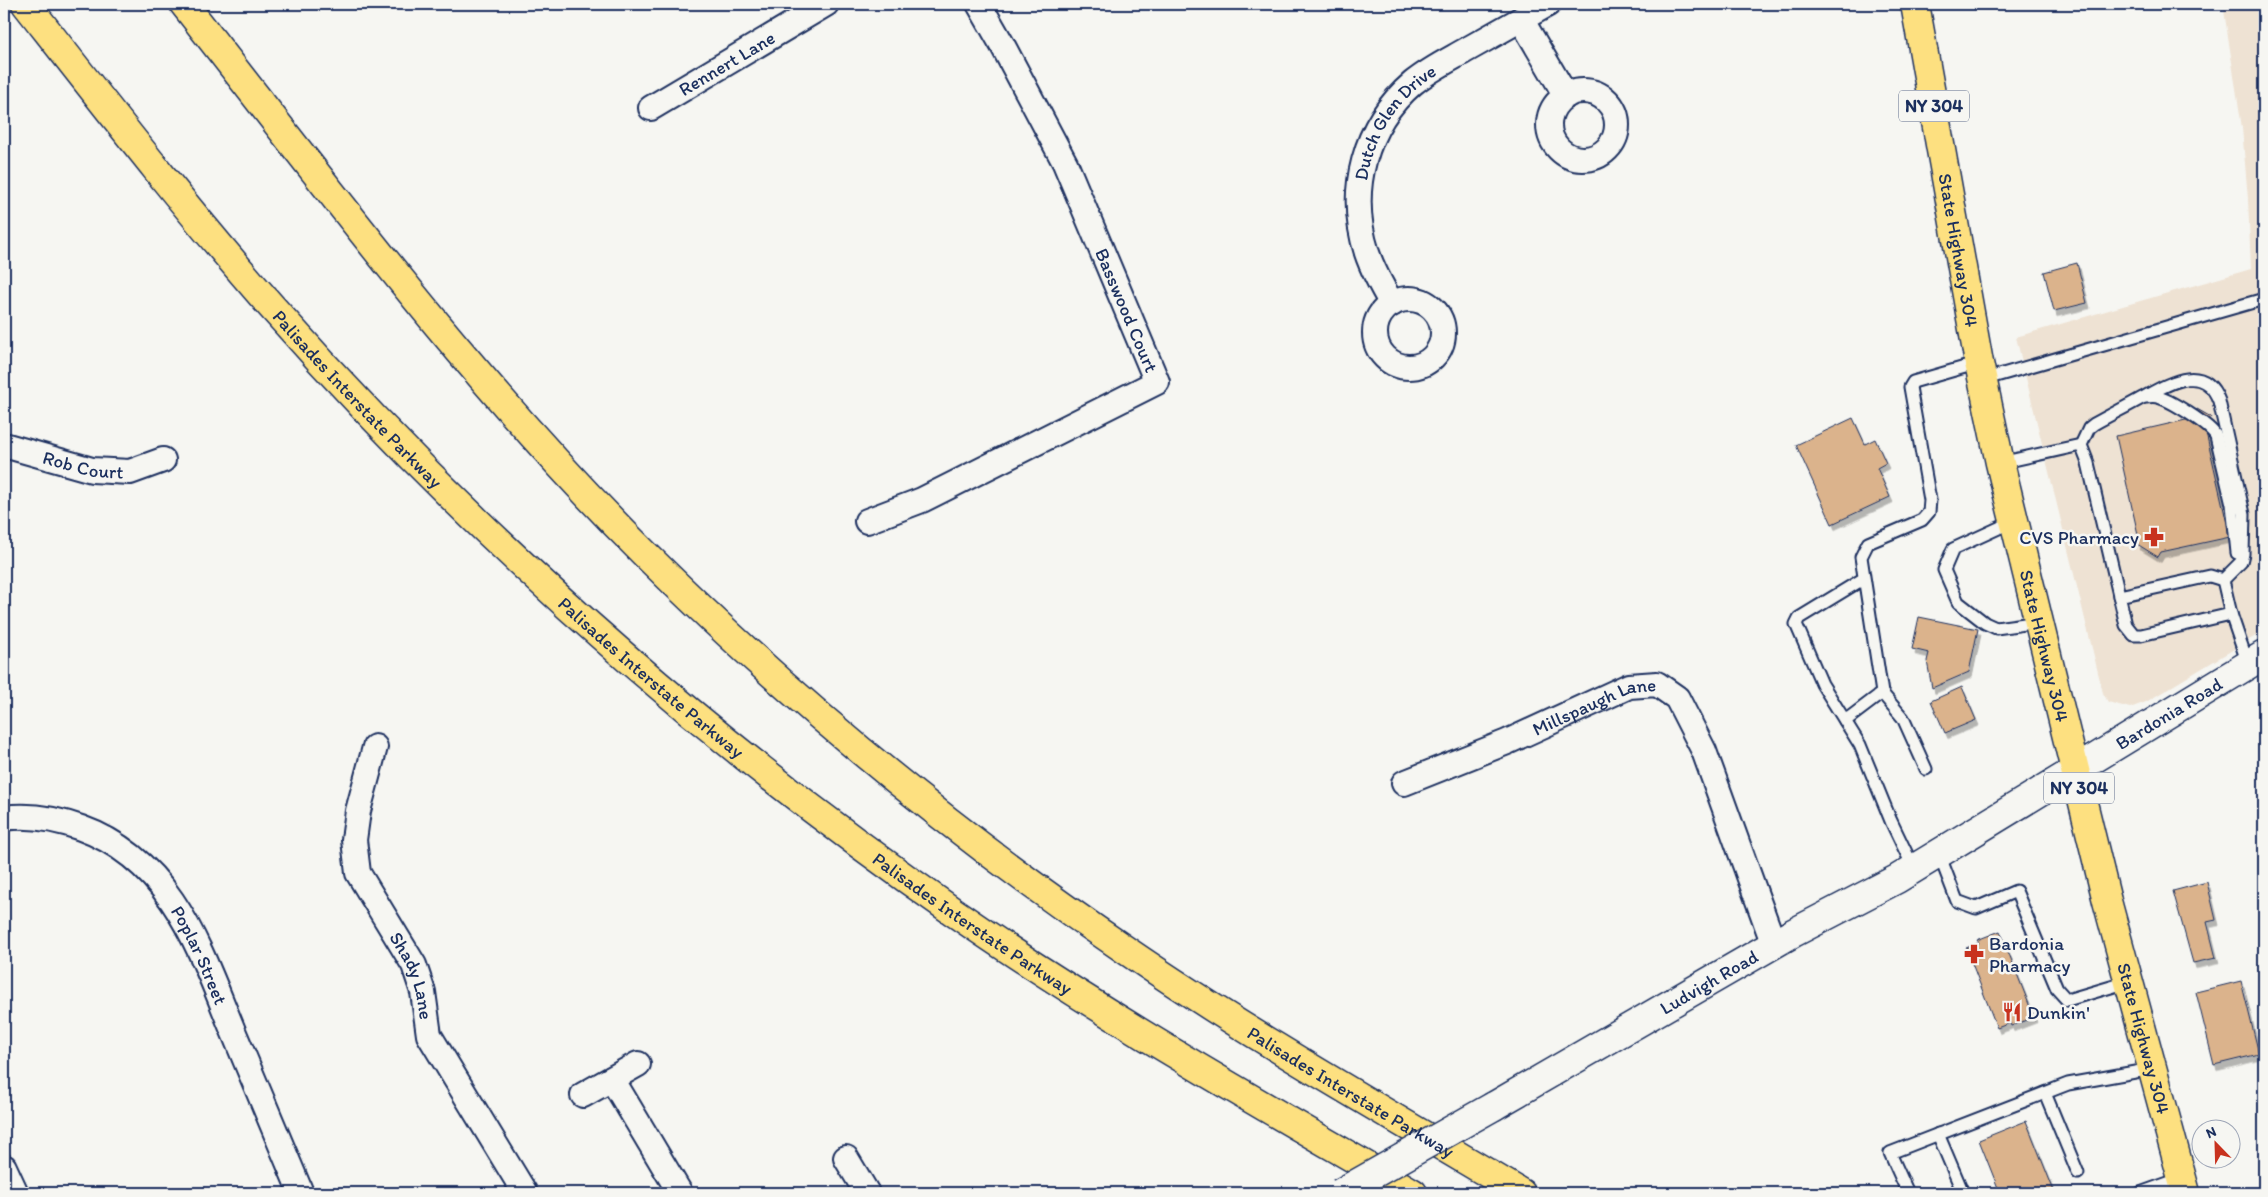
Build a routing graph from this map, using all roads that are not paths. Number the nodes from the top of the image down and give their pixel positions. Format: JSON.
{"nodes":[{"id":1,"x":26,"y":4,"type":"edge"},
{"id":2,"x":184,"y":4,"type":"edge"},
{"id":3,"x":826,"y":4,"type":"edge"},
{"id":4,"x":979,"y":4,"type":"edge"},
{"id":5,"x":1548,"y":4,"type":"edge"},
{"id":6,"x":1915,"y":4,"type":"edge"},
{"id":7,"x":1521,"y":19,"type":"junction"},
{"id":8,"x":1566,"y":96,"type":"dead end"},
{"id":9,"x":651,"y":108,"type":"dead end"},
{"id":10,"x":2264,"y":299,"type":"edge"},
{"id":11,"x":1392,"y":304,"type":"dead end"},
{"id":12,"x":1981,"y":372,"type":"junction"},
{"id":13,"x":2142,"y":398,"type":"junction"},
{"id":14,"x":4,"y":445,"type":"edge"},
{"id":15,"x":2081,"y":445,"type":"junction"},
{"id":16,"x":164,"y":460,"type":"dead end"},
{"id":17,"x":2000,"y":463,"type":"junction"},
{"id":18,"x":867,"y":521,"type":"dead end"},
{"id":19,"x":2014,"y":521,"type":"junction"},
{"id":20,"x":2227,"y":577,"type":"junction"},
{"id":21,"x":1863,"y":579,"type":"junction"},
{"id":22,"x":2119,"y":596,"type":"junction"},
{"id":23,"x":2231,"y":614,"type":"junction"},
{"id":24,"x":2039,"y":622,"type":"junction"},
{"id":25,"x":2256,"y":660,"type":"edge"},
{"id":26,"x":1882,"y":693,"type":"junction"},
{"id":27,"x":1845,"y":720,"type":"junction"},
{"id":28,"x":375,"y":748,"type":"dead end"},
{"id":29,"x":1926,"y":769,"type":"dead end"},
{"id":30,"x":2075,"y":771,"type":"junction"},
{"id":31,"x":1404,"y":782,"type":"dead end"},
{"id":32,"x":4,"y":818,"type":"edge"},
{"id":33,"x":1939,"y":854,"type":"junction"},
{"id":34,"x":1914,"y":868,"type":"junction"},
{"id":35,"x":1774,"y":944,"type":"junction"},
{"id":36,"x":2128,"y":982,"type":"junction"},
{"id":37,"x":638,"y":1064,"type":"dead end"},
{"id":38,"x":2152,"y":1069,"type":"junction"},
{"id":39,"x":612,"y":1078,"type":"junction"},
{"id":40,"x":2045,"y":1093,"type":"junction"},
{"id":41,"x":583,"y":1096,"type":"dead end"},
{"id":42,"x":1938,"y":1134,"type":"junction"},
{"id":43,"x":846,"y":1158,"type":"dead end"},
{"id":44,"x":4,"y":1167,"type":"edge"},
{"id":45,"x":2078,"y":1173,"type":"dead end"},
{"id":46,"x":2184,"y":1186,"type":"edge"},
{"id":47,"x":861,"y":1191,"type":"edge"},
{"id":48,"x":16,"y":1193,"type":"edge"},
{"id":49,"x":301,"y":1193,"type":"edge"},
{"id":50,"x":525,"y":1193,"type":"edge"},
{"id":51,"x":680,"y":1193,"type":"edge"},
{"id":52,"x":1340,"y":1193,"type":"edge"},
{"id":53,"x":1414,"y":1193,"type":"edge"},
{"id":54,"x":1521,"y":1193,"type":"edge"},
{"id":55,"x":1908,"y":1193,"type":"edge"},
{"id":56,"x":1963,"y":1193,"type":"edge"},
{"id":57,"x":2140,"y":1193,"type":"edge"}],
"edges":[{"from":1,"to":53,"type":"main road","name":"Palisades Interstate Parkway"},
{"from":2,"to":54,"type":"main road","name":"Palisades Interstate Parkway"},
{"from":3,"to":9,"type":"street","name":"Rennert Lane"},
{"from":4,"to":18,"type":"street","name":"Basswood Court"},
{"from":5,"to":7,"type":"street","name":"Dutch Glen Drive"},
{"from":6,"to":12,"type":"main road","name":"State Highway 304","number":"NY 304"},
{"from":7,"to":8,"type":"street"},
{"from":7,"to":11,"type":"street","name":"Dutch Glen Drive"},
{"from":10,"to":12,"type":"lane"},
{"from":12,"to":17,"type":"main road","name":"State Highway 304","number":"NY 304"},
{"from":12,"to":21,"type":"lane"},
{"from":13,"to":15,"type":"lane"},
{"from":13,"to":20,"type":"lane"},
{"from":13,"to":20,"type":"lane"},
{"from":14,"to":16,"type":"street","name":"Rob Court"},
{"from":15,"to":17,"type":"lane"},
{"from":15,"to":22,"type":"lane"},
{"from":17,"to":19,"type":"main road","name":"State Highway 304","number":"NY 304"},
{"from":19,"to":24,"type":"main road","name":"State Highway 304","number":"NY 304"},
{"from":19,"to":24,"type":"lane"},
{"from":20,"to":22,"type":"lane"},
{"from":20,"to":23,"type":"lane"},
{"from":21,"to":26,"type":"lane"},
{"from":21,"to":27,"type":"lane"},
{"from":22,"to":23,"type":"lane"},
{"from":23,"to":25,"type":"lane"},
{"from":24,"to":30,"type":"main road","name":"State Highway 304","number":"NY 304"},
{"from":25,"to":30,"type":"street","name":"Bardonia Road"},
{"from":26,"to":27,"type":"lane"},
{"from":26,"to":29,"type":"lane"},
{"from":27,"to":34,"type":"lane"},
{"from":28,"to":50,"type":"street","name":"Shady Lane"},
{"from":30,"to":33,"type":"street","name":"Ludvigh Road"},
{"from":30,"to":36,"type":"main road","name":"State Highway 304","number":"NY 304"},
{"from":31,"to":35,"type":"street","name":"Millspaugh Lane"},
{"from":32,"to":49,"type":"street","name":"Poplar Street"},
{"from":33,"to":34,"type":"street","name":"Ludvigh Road"},
{"from":33,"to":36,"type":"lane"},
{"from":34,"to":35,"type":"street","name":"Ludvigh Road"},
{"from":35,"to":52,"type":"street","name":"Ludvigh Road","bridge":true},
{"from":36,"to":38,"type":"main road","name":"State Highway 304","number":"NY 304"},
{"from":37,"to":39,"type":"street"},
{"from":38,"to":40,"type":"lane"},
{"from":38,"to":46,"type":"main road","name":"State Highway 304","number":"NY 304"},
{"from":39,"to":41,"type":"street"},
{"from":39,"to":51,"type":"street"},
{"from":40,"to":42,"type":"lane"},
{"from":40,"to":45,"type":"lane"},
{"from":42,"to":55,"type":"lane"},
{"from":42,"to":56,"type":"lane"},
{"from":43,"to":47,"type":"street"},
{"from":44,"to":48,"type":"street"},
{"from":46,"to":57,"type":"lane"}]}
